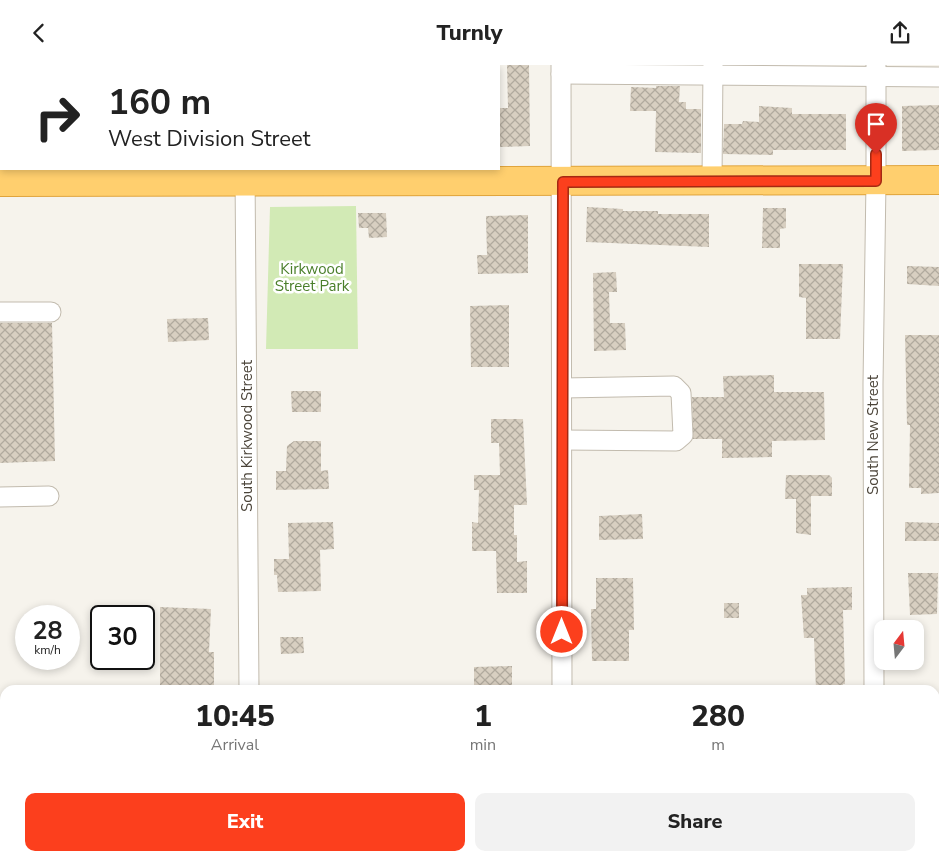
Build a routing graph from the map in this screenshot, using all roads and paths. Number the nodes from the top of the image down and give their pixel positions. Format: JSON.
{"nodes":[{"id":1,"x":561,"y":70,"type":"edge"},
{"id":2,"x":713,"y":70,"type":"edge"},
{"id":3,"x":876,"y":71,"type":"edge"},
{"id":4,"x":939,"y":77,"type":"edge"},
{"id":5,"x":84,"y":175,"type":"edge"},
{"id":6,"x":245,"y":175,"type":"edge"},
{"id":7,"x":400,"y":175,"type":"edge"},
{"id":8,"x":939,"y":180,"type":"edge"},
{"id":9,"x":712,"y":181,"type":"junction"},
{"id":10,"x":876,"y":181,"type":"junction"},
{"id":11,"x":0,"y":182,"type":"edge"},
{"id":12,"x":563,"y":182,"type":"junction"},
{"id":13,"x":0,"y":311,"type":"edge"},
{"id":14,"x":51,"y":312,"type":"dead end"},
{"id":15,"x":563,"y":388,"type":"junction"},
{"id":16,"x":563,"y":440,"type":"junction"},
{"id":17,"x":50,"y":496,"type":"dead end"},
{"id":18,"x":0,"y":497,"type":"edge"},
{"id":19,"x":249,"y":685,"type":"edge"},
{"id":20,"x":562,"y":685,"type":"edge"},
{"id":21,"x":874,"y":685,"type":"edge"}],
"edges":[{"from":1,"to":2,"type":"street"},
{"from":1,"to":12,"type":"street"},
{"from":2,"to":3,"type":"street"},
{"from":2,"to":9,"type":"street"},
{"from":3,"to":4,"type":"street"},
{"from":3,"to":10,"type":"street","name":"South New Street"},
{"from":5,"to":6,"type":"highway"},
{"from":5,"to":11,"type":"highway"},
{"from":6,"to":7,"type":"highway"},
{"from":6,"to":19,"type":"street","name":"South Kirkwood Street"},
{"from":7,"to":12,"type":"highway"},
{"from":8,"to":10,"type":"highway"},
{"from":9,"to":10,"type":"highway"},
{"from":9,"to":12,"type":"highway"},
{"from":10,"to":21,"type":"street","name":"South New Street"},
{"from":12,"to":15,"type":"street"},
{"from":13,"to":14,"type":"street"},
{"from":15,"to":16,"type":"street"},
{"from":15,"to":16,"type":"street"},
{"from":16,"to":20,"type":"street"},
{"from":17,"to":18,"type":"street"}]}
